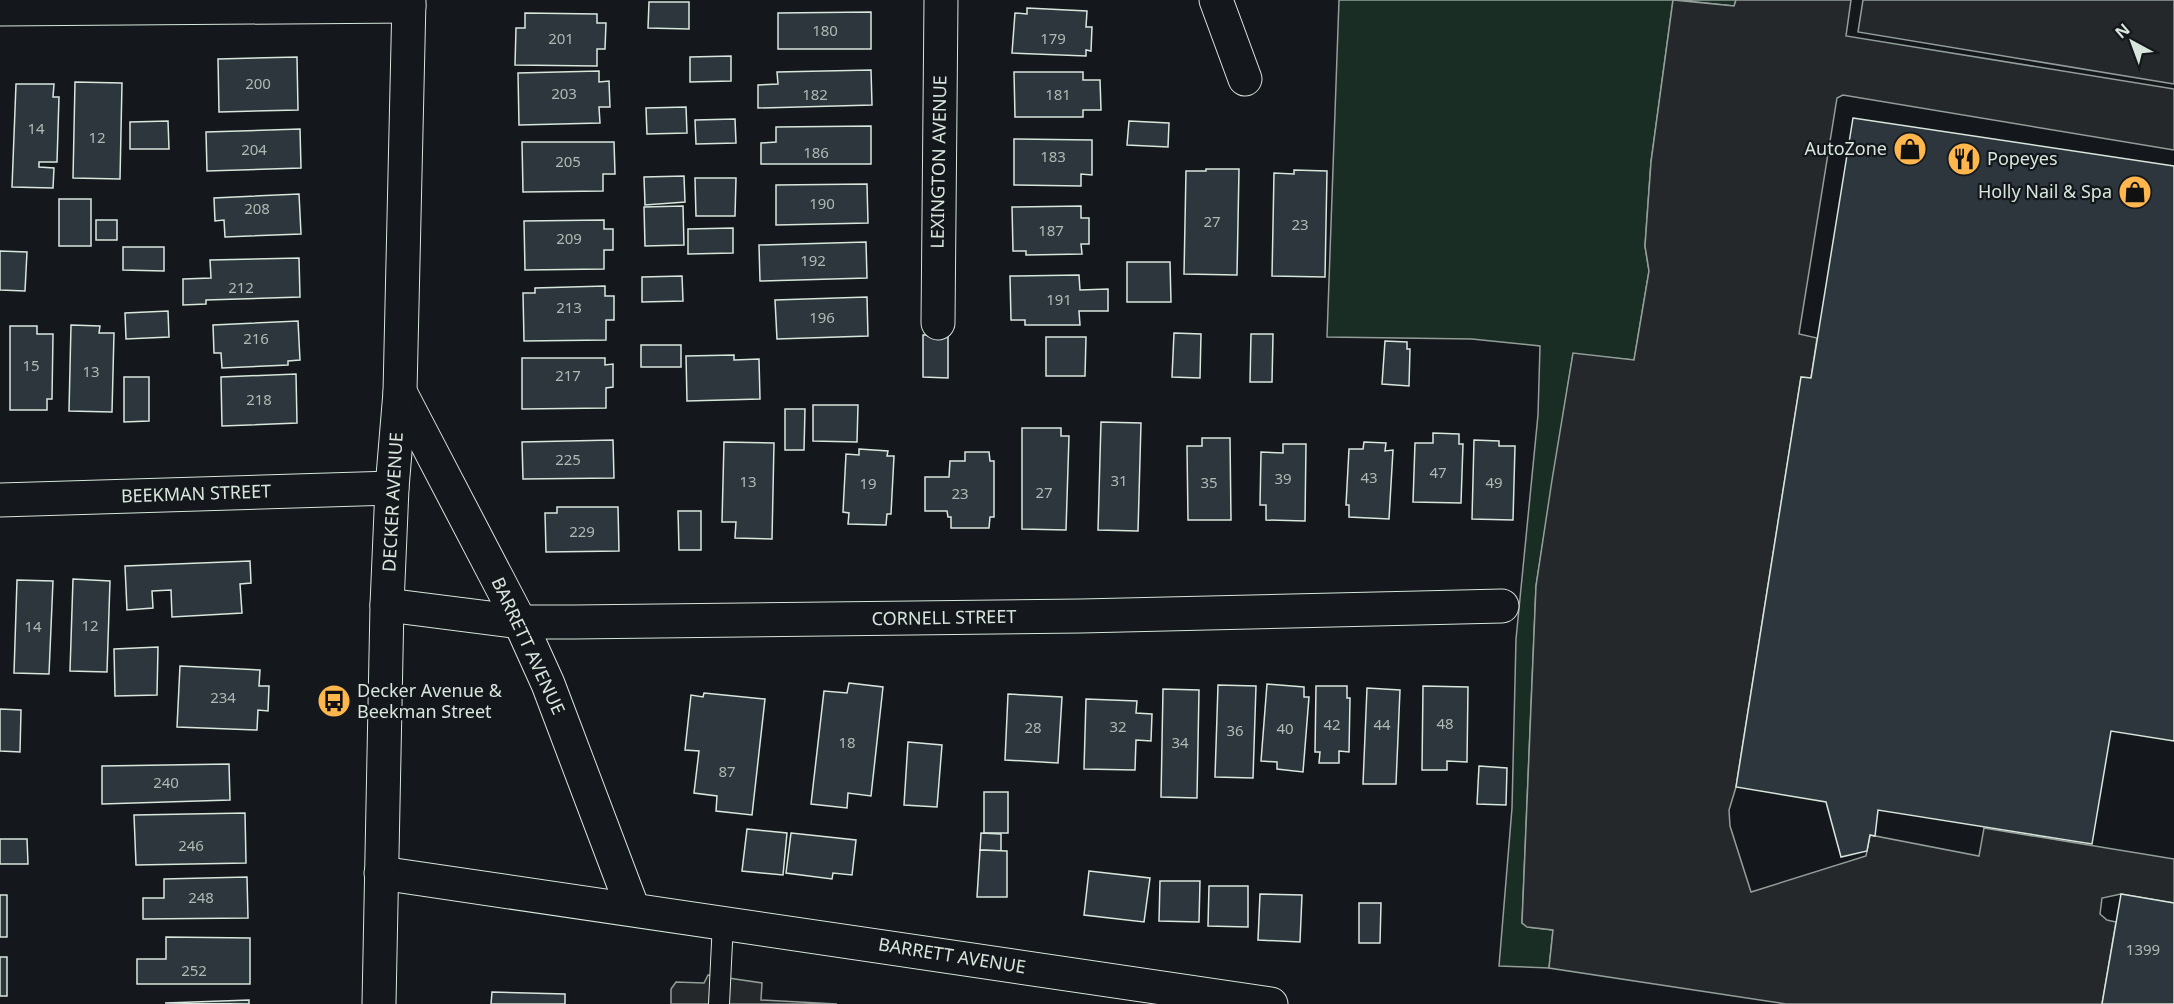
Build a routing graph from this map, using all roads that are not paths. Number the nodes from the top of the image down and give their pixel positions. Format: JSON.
{"nodes":[{"id":1,"x":941,"y":0,"type":"edge"},
{"id":2,"x":1216,"y":0,"type":"edge"},
{"id":3,"x":409,"y":3,"type":"edge"},
{"id":4,"x":0,"y":9,"type":"edge"},
{"id":5,"x":1245,"y":79,"type":"dead end"},
{"id":6,"x":938,"y":323,"type":"dead end"},
{"id":7,"x":400,"y":392,"type":"junction"},
{"id":8,"x":392,"y":488,"type":"junction"},
{"id":9,"x":0,"y":500,"type":"edge"},
{"id":10,"x":387,"y":605,"type":"junction"},
{"id":11,"x":1502,"y":606,"type":"dead end"},
{"id":12,"x":520,"y":622,"type":"junction"},
{"id":13,"x":381,"y":873,"type":"junction"},
{"id":14,"x":633,"y":909,"type":"junction"},
{"id":15,"x":723,"y":922,"type":"junction"},
{"id":16,"x":379,"y":1004,"type":"edge"},
{"id":17,"x":719,"y":1004,"type":"edge"},
{"id":18,"x":1271,"y":1004,"type":"edge"}],
"edges":[{"from":1,"to":6,"type":"street","name":"LEXINGTON AVENUE"},
{"from":2,"to":5,"type":"street"},
{"from":3,"to":4,"type":"street"},
{"from":3,"to":7,"type":"street","name":"DECKER AVENUE"},
{"from":7,"to":8,"type":"street","name":"DECKER AVENUE"},
{"from":7,"to":12,"type":"street","name":"BARRETT AVENUE"},
{"from":8,"to":9,"type":"street","name":"BEEKMAN STREET"},
{"from":8,"to":10,"type":"street","name":"DECKER AVENUE"},
{"from":10,"to":12,"type":"street","name":"CORNELL STREET"},
{"from":10,"to":13,"type":"street","name":"DECKER AVENUE"},
{"from":11,"to":12,"type":"street","name":"CORNELL STREET"},
{"from":12,"to":14,"type":"street","name":"BARRETT AVENUE"},
{"from":13,"to":14,"type":"street","name":"BARRETT AVENUE"},
{"from":13,"to":16,"type":"street","name":"DECKER AVENUE"},
{"from":14,"to":15,"type":"street","name":"BARRETT AVENUE"},
{"from":15,"to":17,"type":"lane"},
{"from":15,"to":18,"type":"street","name":"BARRETT AVENUE"}]}
